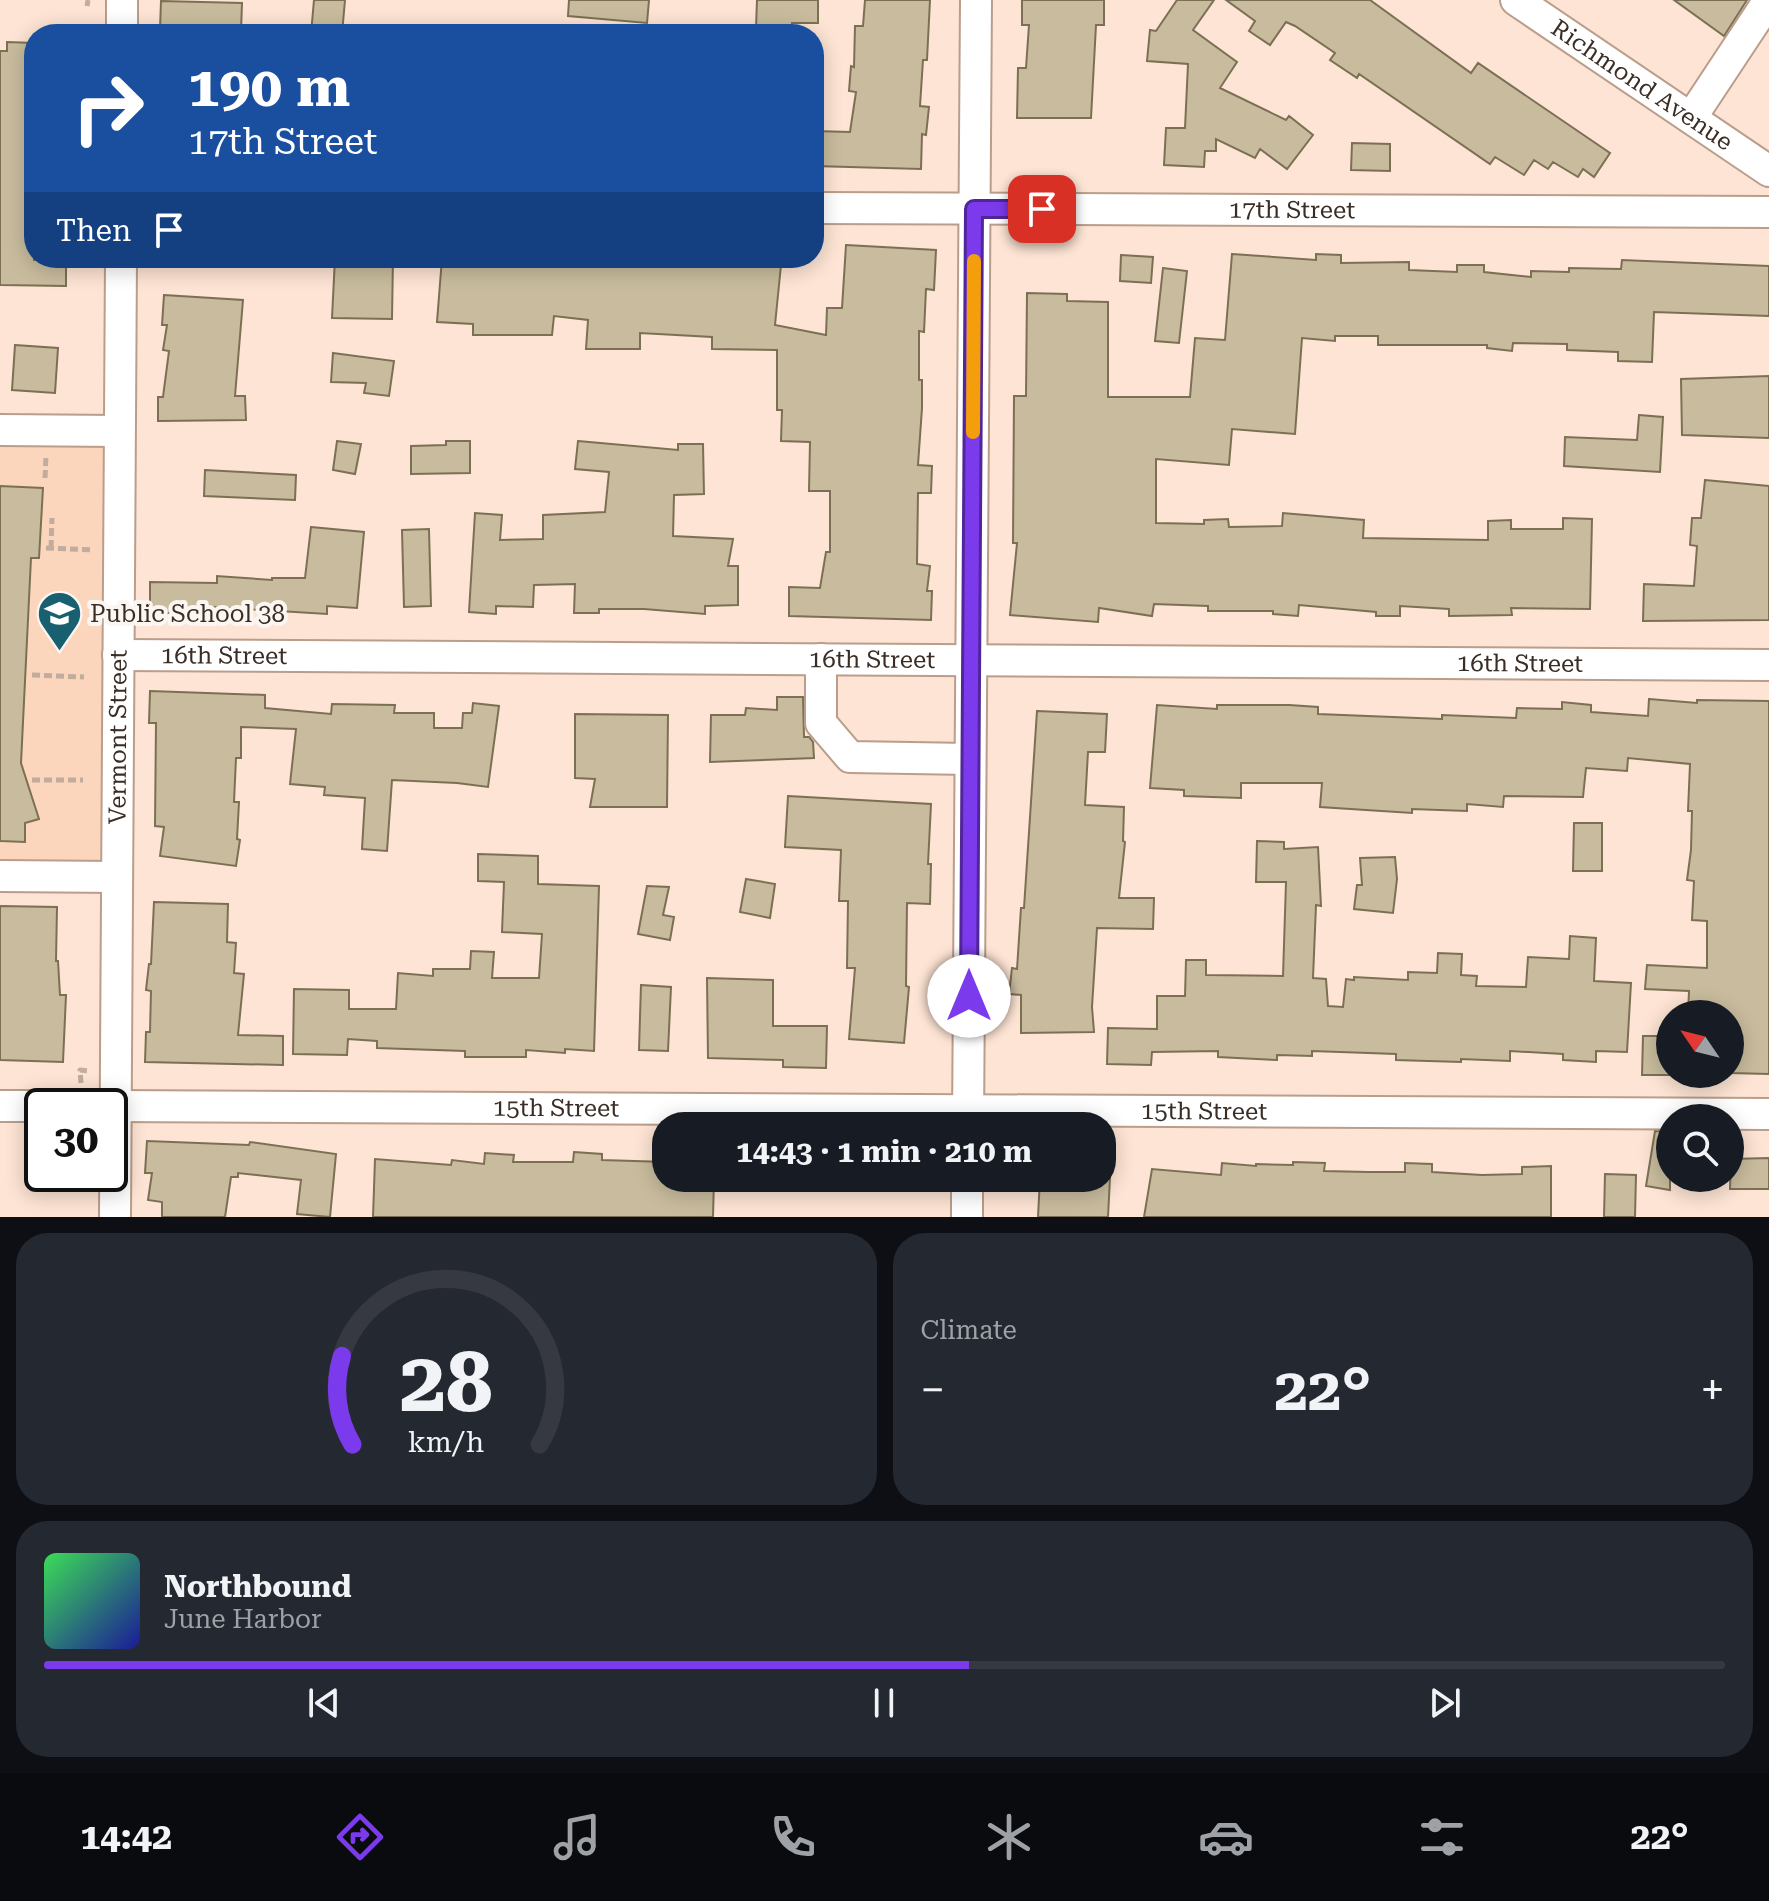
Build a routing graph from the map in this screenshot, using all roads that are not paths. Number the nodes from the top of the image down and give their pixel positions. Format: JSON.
{"nodes":[{"id":1,"x":122,"y":0,"type":"edge"},
{"id":2,"x":976,"y":0,"type":"edge"},
{"id":3,"x":1516,"y":0,"type":"edge"},
{"id":4,"x":1769,"y":0,"type":"edge"},
{"id":5,"x":122,"y":24,"type":"edge"},
{"id":6,"x":1691,"y":118,"type":"junction"},
{"id":7,"x":1769,"y":171,"type":"edge"},
{"id":8,"x":824,"y":208,"type":"edge"},
{"id":9,"x":974,"y":209,"type":"junction"},
{"id":10,"x":1769,"y":212,"type":"edge"},
{"id":11,"x":121,"y":268,"type":"edge"},
{"id":12,"x":0,"y":430,"type":"edge"},
{"id":13,"x":119,"y":431,"type":"junction"},
{"id":14,"x":118,"y":655,"type":"junction"},
{"id":15,"x":821,"y":659,"type":"junction"},
{"id":16,"x":971,"y":659,"type":"junction"},
{"id":17,"x":1769,"y":665,"type":"edge"},
{"id":18,"x":970,"y":759,"type":"junction"},
{"id":19,"x":0,"y":876,"type":"edge"},
{"id":20,"x":117,"y":877,"type":"junction"},
{"id":21,"x":113,"y":1088,"type":"edge"},
{"id":22,"x":0,"y":1106,"type":"edge"},
{"id":23,"x":24,"y":1106,"type":"edge"},
{"id":24,"x":128,"y":1106,"type":"edge"},
{"id":25,"x":968,"y":1112,"type":"edge"},
{"id":26,"x":652,"y":1114,"type":"edge"},
{"id":27,"x":1769,"y":1114,"type":"edge"},
{"id":28,"x":1116,"y":1117,"type":"edge"},
{"id":29,"x":115,"y":1192,"type":"edge"},
{"id":30,"x":967,"y":1192,"type":"edge"},
{"id":31,"x":115,"y":1217,"type":"edge"},
{"id":32,"x":967,"y":1217,"type":"edge"}],
"edges":[{"from":1,"to":5,"type":"street"},
{"from":2,"to":9,"type":"street"},
{"from":3,"to":6,"type":"street","name":"Richmond Avenue"},
{"from":4,"to":6,"type":"street"},
{"from":6,"to":7,"type":"street","name":"Richmond Avenue"},
{"from":8,"to":9,"type":"street","name":"17th Street"},
{"from":9,"to":10,"type":"street","name":"17th Street"},
{"from":9,"to":16,"type":"street"},
{"from":11,"to":13,"type":"street","name":"Vermont Street"},
{"from":12,"to":13,"type":"street"},
{"from":13,"to":14,"type":"street","name":"Vermont Street"},
{"from":14,"to":15,"type":"street","name":"16th Street"},
{"from":14,"to":20,"type":"street","name":"Vermont Street"},
{"from":15,"to":16,"type":"street","name":"16th Street"},
{"from":15,"to":18,"type":"street"},
{"from":16,"to":17,"type":"street","name":"16th Street"},
{"from":16,"to":18,"type":"street"},
{"from":18,"to":25,"type":"street"},
{"from":19,"to":20,"type":"street"},
{"from":20,"to":21,"type":"street","name":"Vermont Street"},
{"from":22,"to":23,"type":"street"},
{"from":24,"to":26,"type":"street","name":"15th Street"},
{"from":27,"to":28,"type":"street","name":"15th Street"},
{"from":29,"to":31,"type":"street","name":"Vermont Street"},
{"from":30,"to":32,"type":"street"}]}
